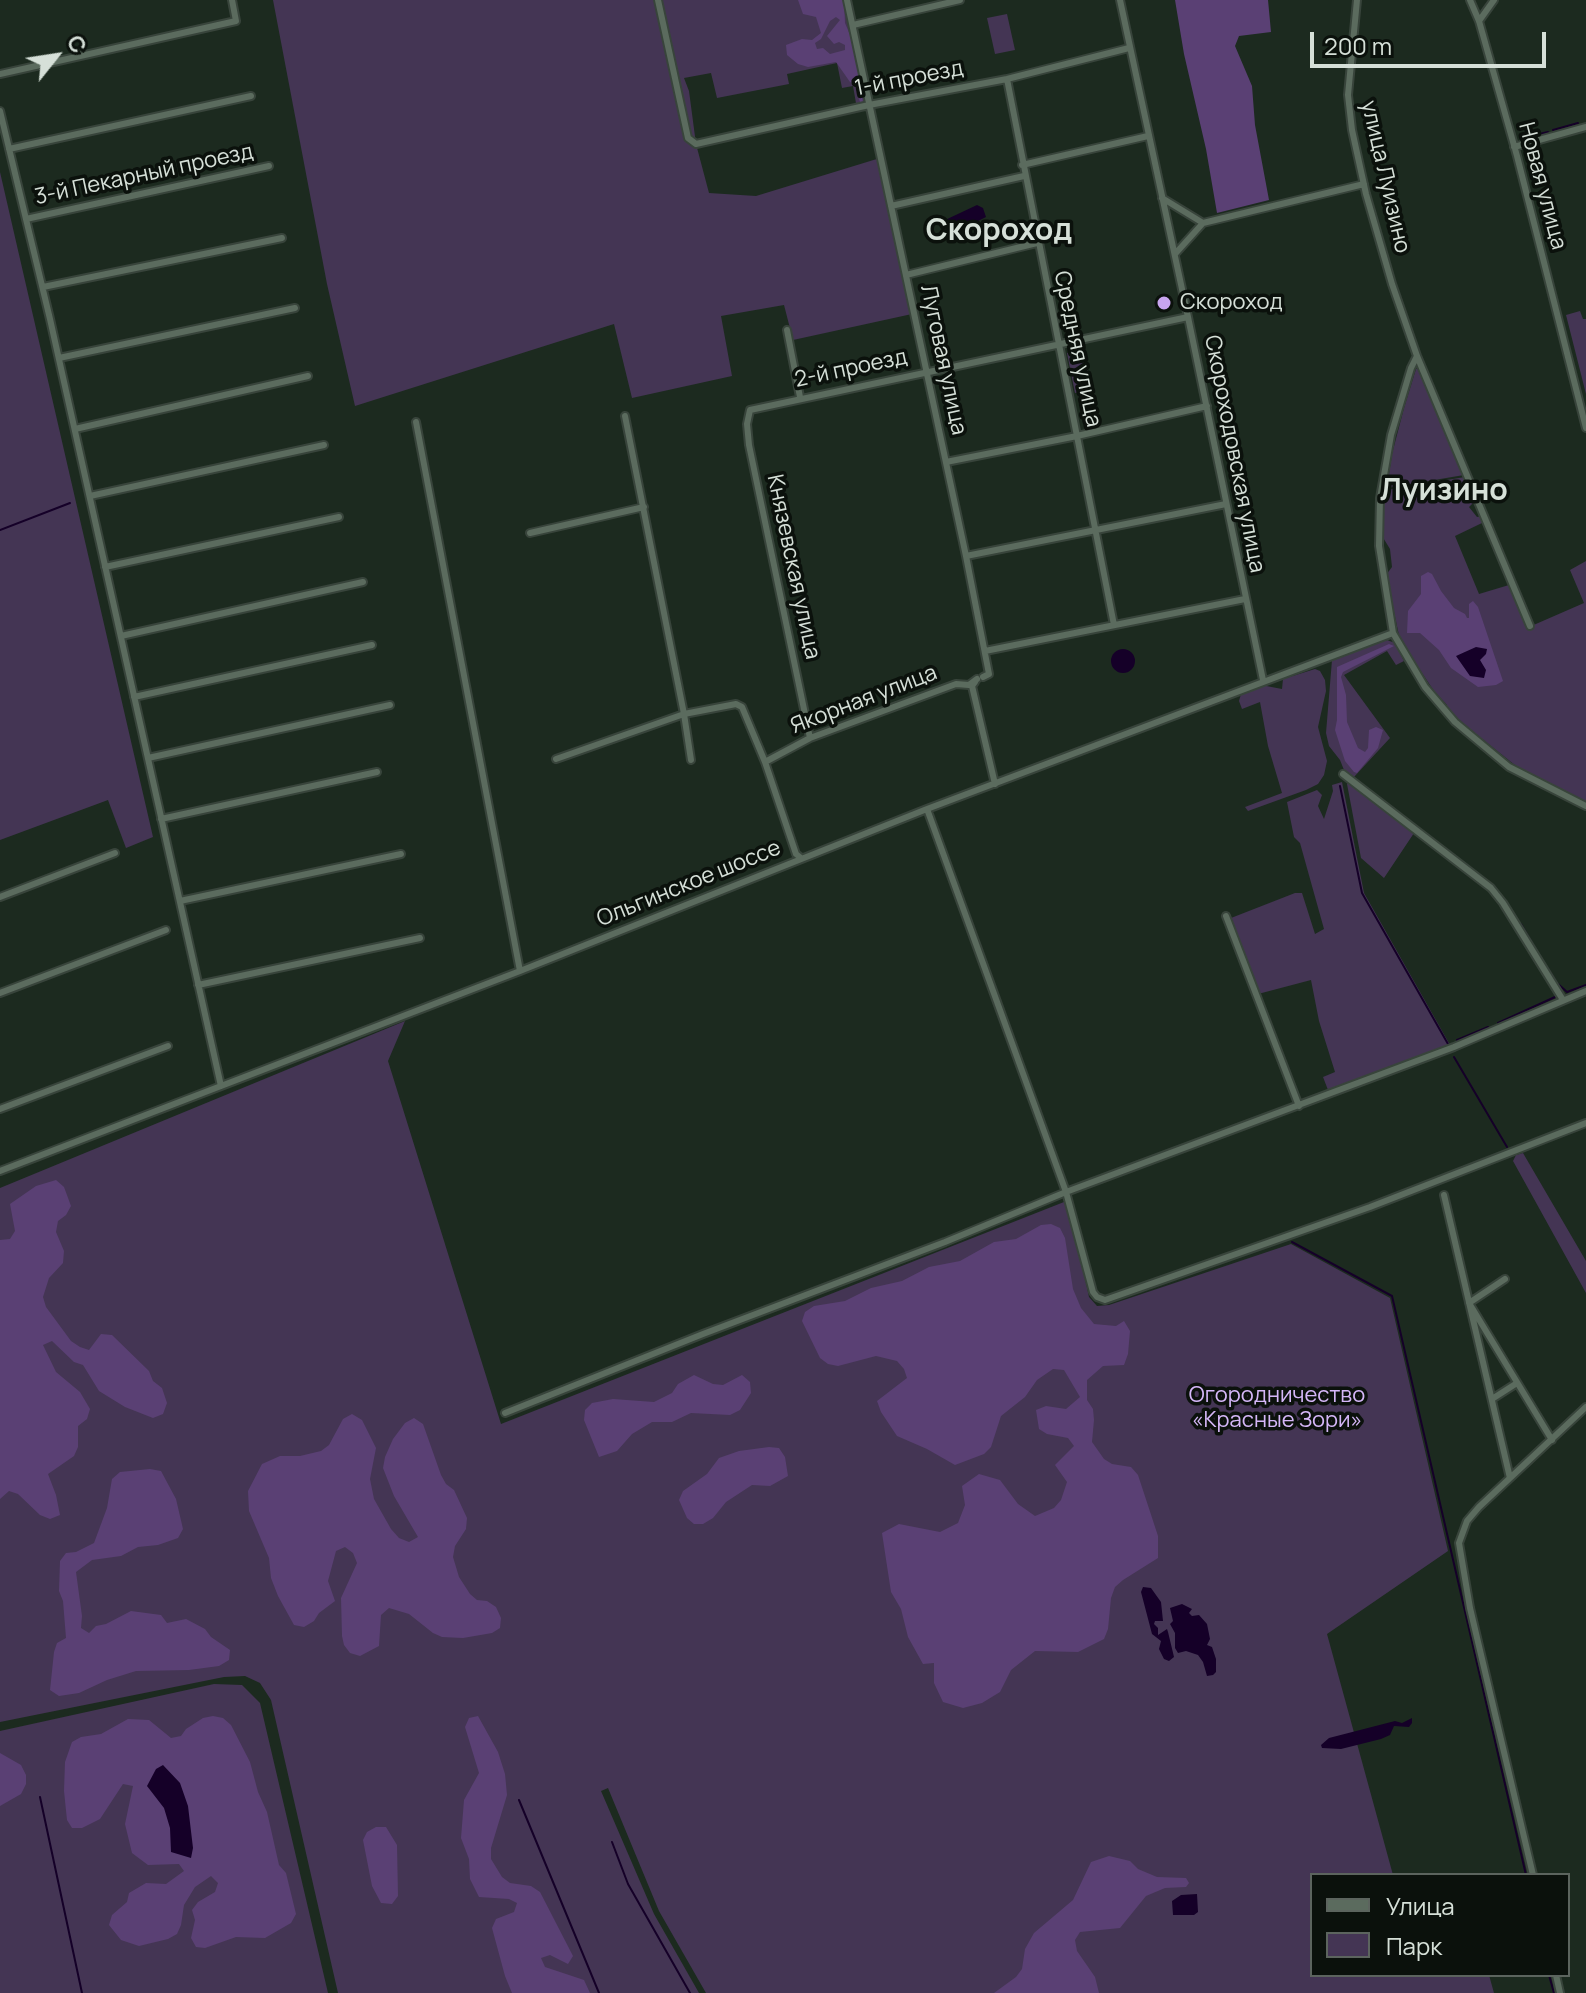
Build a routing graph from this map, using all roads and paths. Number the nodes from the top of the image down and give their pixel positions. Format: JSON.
{"nodes":[{"id":1,"x":232,"y":0,"type":"edge"},
{"id":2,"x":658,"y":0,"type":"edge"},
{"id":3,"x":847,"y":0,"type":"edge"},
{"id":4,"x":960,"y":0,"type":"edge"},
{"id":5,"x":1120,"y":0,"type":"edge"},
{"id":6,"x":1357,"y":0,"type":"edge"},
{"id":7,"x":1470,"y":0,"type":"edge"},
{"id":8,"x":1494,"y":0,"type":"edge"},
{"id":9,"x":1479,"y":21,"type":"junction"},
{"id":10,"x":853,"y":25,"type":"junction"},
{"id":11,"x":1129,"y":48,"type":"junction"},
{"id":12,"x":0,"y":74,"type":"edge"},
{"id":13,"x":1007,"y":79,"type":"junction"},
{"id":14,"x":251,"y":96,"type":"dead end"},
{"id":15,"x":869,"y":105,"type":"junction"},
{"id":16,"x":0,"y":111,"type":"edge"},
{"id":17,"x":1586,"y":127,"type":"edge"},
{"id":18,"x":1148,"y":136,"type":"junction"},
{"id":19,"x":1514,"y":147,"type":"junction"},
{"id":20,"x":9,"y":149,"type":"junction"},
{"id":21,"x":1022,"y":165,"type":"junction"},
{"id":22,"x":269,"y":166,"type":"dead end"},
{"id":23,"x":1024,"y":176,"type":"junction"},
{"id":24,"x":1364,"y":184,"type":"junction"},
{"id":25,"x":1162,"y":198,"type":"junction"},
{"id":26,"x":891,"y":206,"type":"junction"},
{"id":27,"x":26,"y":219,"type":"junction"},
{"id":28,"x":1203,"y":223,"type":"junction"},
{"id":29,"x":282,"y":238,"type":"dead end"},
{"id":30,"x":1037,"y":243,"type":"junction"},
{"id":31,"x":1175,"y":254,"type":"junction"},
{"id":32,"x":906,"y":275,"type":"junction"},
{"id":33,"x":43,"y":287,"type":"junction"},
{"id":34,"x":295,"y":308,"type":"dead end"},
{"id":35,"x":1188,"y":317,"type":"junction"},
{"id":36,"x":787,"y":330,"type":"dead end"},
{"id":37,"x":1058,"y":347,"type":"junction"},
{"id":38,"x":1417,"y":356,"type":"junction"},
{"id":39,"x":59,"y":358,"type":"junction"},
{"id":40,"x":928,"y":371,"type":"junction"},
{"id":41,"x":308,"y":376,"type":"dead end"},
{"id":42,"x":800,"y":397,"type":"junction"},
{"id":43,"x":1207,"y":406,"type":"junction"},
{"id":44,"x":756,"y":407,"type":"joint"},
{"id":45,"x":625,"y":416,"type":"dead end"},
{"id":46,"x":416,"y":422,"type":"dead end"},
{"id":47,"x":1586,"y":428,"type":"edge"},
{"id":48,"x":75,"y":429,"type":"junction"},
{"id":49,"x":1077,"y":436,"type":"junction"},
{"id":50,"x":324,"y":445,"type":"dead end"},
{"id":51,"x":946,"y":462,"type":"junction"},
{"id":52,"x":90,"y":496,"type":"junction"},
{"id":53,"x":1226,"y":504,"type":"junction"},
{"id":54,"x":644,"y":507,"type":"junction"},
{"id":55,"x":339,"y":517,"type":"dead end"},
{"id":56,"x":1096,"y":530,"type":"junction"},
{"id":57,"x":530,"y":533,"type":"dead end"},
{"id":58,"x":966,"y":556,"type":"junction"},
{"id":59,"x":105,"y":567,"type":"junction"},
{"id":60,"x":363,"y":582,"type":"dead end"},
{"id":61,"x":1245,"y":599,"type":"junction"},
{"id":62,"x":1114,"y":625,"type":"junction"},
{"id":63,"x":1530,"y":626,"type":"dead end"},
{"id":64,"x":1393,"y":633,"type":"junction"},
{"id":65,"x":121,"y":636,"type":"junction"},
{"id":66,"x":372,"y":645,"type":"dead end"},
{"id":67,"x":985,"y":651,"type":"junction"},
{"id":68,"x":980,"y":678,"type":"junction"},
{"id":69,"x":1263,"y":680,"type":"junction"},
{"id":70,"x":134,"y":697,"type":"junction"},
{"id":71,"x":390,"y":705,"type":"dead end"},
{"id":72,"x":684,"y":714,"type":"junction"},
{"id":73,"x":810,"y":738,"type":"junction"},
{"id":74,"x":148,"y":758,"type":"junction"},
{"id":75,"x":556,"y":759,"type":"dead end"},
{"id":76,"x":691,"y":760,"type":"dead end"},
{"id":77,"x":765,"y":762,"type":"junction"},
{"id":78,"x":377,"y":772,"type":"dead end"},
{"id":79,"x":1343,"y":774,"type":"dead end"},
{"id":80,"x":995,"y":784,"type":"junction"},
{"id":81,"x":1586,"y":806,"type":"edge"},
{"id":82,"x":927,"y":809,"type":"junction"},
{"id":83,"x":161,"y":819,"type":"junction"},
{"id":84,"x":115,"y":853,"type":"dead end"},
{"id":85,"x":401,"y":854,"type":"dead end"},
{"id":86,"x":801,"y":858,"type":"junction"},
{"id":87,"x":0,"y":897,"type":"edge"},
{"id":88,"x":180,"y":901,"type":"junction"},
{"id":89,"x":1226,"y":916,"type":"dead end"},
{"id":90,"x":166,"y":930,"type":"dead end"},
{"id":91,"x":420,"y":938,"type":"dead end"},
{"id":92,"x":520,"y":971,"type":"junction"},
{"id":93,"x":198,"y":985,"type":"junction"},
{"id":94,"x":1586,"y":991,"type":"edge"},
{"id":95,"x":0,"y":993,"type":"edge"},
{"id":96,"x":1563,"y":1000,"type":"junction"},
{"id":97,"x":168,"y":1046,"type":"dead end"},
{"id":98,"x":221,"y":1086,"type":"junction"},
{"id":99,"x":1299,"y":1106,"type":"junction"},
{"id":100,"x":0,"y":1109,"type":"edge"},
{"id":101,"x":1586,"y":1123,"type":"edge"},
{"id":102,"x":0,"y":1171,"type":"edge"},
{"id":103,"x":1066,"y":1192,"type":"junction"},
{"id":104,"x":1444,"y":1195,"type":"dead end"},
{"id":105,"x":1505,"y":1279,"type":"dead end"},
{"id":106,"x":1469,"y":1303,"type":"junction"},
{"id":107,"x":1517,"y":1383,"type":"junction"},
{"id":108,"x":1492,"y":1399,"type":"junction"},
{"id":109,"x":1586,"y":1407,"type":"edge"},
{"id":110,"x":505,"y":1413,"type":"dead end"},
{"id":111,"x":1552,"y":1440,"type":"junction"},
{"id":112,"x":1510,"y":1478,"type":"junction"},
{"id":113,"x":1533,"y":1873,"type":"edge"}],
"edges":[{"from":1,"to":12,"type":"street"},
{"from":2,"to":15,"type":"street","name":"1-й проезд"},
{"from":3,"to":10,"type":"street","name":"Луговая улица"},
{"from":4,"to":10,"type":"street"},
{"from":5,"to":11,"type":"street","name":"Скороходовская улица"},
{"from":6,"to":24,"type":"street","name":"улица Луизино"},
{"from":7,"to":9,"type":"street","name":"Новая улица"},
{"from":8,"to":9,"type":"street"},
{"from":9,"to":19,"type":"street","name":"Новая улица"},
{"from":10,"to":15,"type":"street","name":"Луговая улица"},
{"from":11,"to":13,"type":"street","name":"1-й проезд"},
{"from":11,"to":18,"type":"street","name":"Скороходовская улица"},
{"from":13,"to":15,"type":"street","name":"1-й проезд"},
{"from":13,"to":21,"type":"street","name":"Средняя улица"},
{"from":14,"to":20,"type":"street"},
{"from":15,"to":26,"type":"street","name":"Луговая улица"},
{"from":16,"to":20,"type":"street"},
{"from":17,"to":19,"type":"street"},
{"from":18,"to":21,"type":"street"},
{"from":18,"to":25,"type":"street","name":"Скороходовская улица"},
{"from":19,"to":47,"type":"street","name":"Новая улица"},
{"from":20,"to":27,"type":"street"},
{"from":21,"to":23,"type":"street","name":"Средняя улица"},
{"from":22,"to":27,"type":"street","name":"3-й Пекарный проезд"},
{"from":23,"to":26,"type":"street"},
{"from":23,"to":30,"type":"street","name":"Средняя улица"},
{"from":24,"to":28,"type":"street"},
{"from":24,"to":38,"type":"street","name":"улица Луизино"},
{"from":25,"to":28,"type":"street"},
{"from":25,"to":31,"type":"street","name":"Скороходовская улица"},
{"from":26,"to":32,"type":"street","name":"Луговая улица"},
{"from":27,"to":33,"type":"street"},
{"from":28,"to":31,"type":"street"},
{"from":29,"to":33,"type":"street"},
{"from":30,"to":32,"type":"street"},
{"from":30,"to":37,"type":"street","name":"Средняя улица"},
{"from":31,"to":35,"type":"street","name":"Скороходовская улица"},
{"from":32,"to":40,"type":"street","name":"Луговая улица"},
{"from":33,"to":39,"type":"street"},
{"from":34,"to":39,"type":"street"},
{"from":35,"to":37,"type":"street","name":"2-й проезд"},
{"from":35,"to":43,"type":"street","name":"Скороходовская улица"},
{"from":36,"to":42,"type":"street"},
{"from":37,"to":40,"type":"street","name":"2-й проезд"},
{"from":37,"to":49,"type":"street","name":"Средняя улица"},
{"from":38,"to":63,"type":"street","name":"улица Луизино"},
{"from":38,"to":64,"type":"street"},
{"from":39,"to":48,"type":"street"},
{"from":40,"to":42,"type":"street","name":"2-й проезд"},
{"from":40,"to":51,"type":"street","name":"Луговая улица"},
{"from":41,"to":48,"type":"street"},
{"from":42,"to":44,"type":"street","name":"2-й проезд"},
{"from":43,"to":49,"type":"street"},
{"from":43,"to":53,"type":"street","name":"Скороходовская улица"},
{"from":44,"to":73,"type":"street","name":"Князевская улица"},
{"from":45,"to":54,"type":"street"},
{"from":46,"to":92,"type":"street"},
{"from":48,"to":52,"type":"street"},
{"from":49,"to":51,"type":"street"},
{"from":49,"to":56,"type":"street","name":"Средняя улица"},
{"from":50,"to":52,"type":"street"},
{"from":51,"to":58,"type":"street","name":"Луговая улица"},
{"from":52,"to":59,"type":"street"},
{"from":53,"to":56,"type":"street"},
{"from":53,"to":61,"type":"street","name":"Скороходовская улица"},
{"from":54,"to":57,"type":"street"},
{"from":54,"to":72,"type":"street"},
{"from":55,"to":59,"type":"street"},
{"from":56,"to":58,"type":"street"},
{"from":56,"to":62,"type":"street","name":"Средняя улица"},
{"from":58,"to":67,"type":"street","name":"Луговая улица"},
{"from":59,"to":65,"type":"street"},
{"from":60,"to":65,"type":"street"},
{"from":61,"to":62,"type":"street"},
{"from":61,"to":69,"type":"street","name":"Скороходовская улица"},
{"from":62,"to":67,"type":"street"},
{"from":64,"to":69,"type":"street","name":"Ольгинское шоссе"},
{"from":64,"to":81,"type":"street"},
{"from":65,"to":70,"type":"street"},
{"from":66,"to":70,"type":"street"},
{"from":67,"to":68,"type":"street","name":"Луговая улица"},
{"from":68,"to":73,"type":"street","name":"Якорная улица"},
{"from":68,"to":80,"type":"street","name":"Луговая улица"},
{"from":69,"to":80,"type":"street","name":"Ольгинское шоссе"},
{"from":70,"to":74,"type":"street"},
{"from":71,"to":74,"type":"street"},
{"from":72,"to":75,"type":"street"},
{"from":72,"to":76,"type":"street"},
{"from":72,"to":77,"type":"street"},
{"from":73,"to":77,"type":"street","name":"Якорная улица"},
{"from":74,"to":83,"type":"street"},
{"from":77,"to":86,"type":"street"},
{"from":78,"to":83,"type":"street"},
{"from":79,"to":96,"type":"street"},
{"from":80,"to":82,"type":"street","name":"Ольгинское шоссе"},
{"from":82,"to":86,"type":"street","name":"Ольгинское шоссе"},
{"from":82,"to":103,"type":"street"},
{"from":83,"to":88,"type":"street"},
{"from":84,"to":87,"type":"street"},
{"from":85,"to":88,"type":"street"},
{"from":86,"to":92,"type":"street","name":"Ольгинское шоссе"},
{"from":88,"to":93,"type":"street"},
{"from":89,"to":99,"type":"street"},
{"from":90,"to":95,"type":"street"},
{"from":91,"to":93,"type":"street"},
{"from":92,"to":98,"type":"street","name":"Ольгинское шоссе"},
{"from":93,"to":98,"type":"street"},
{"from":94,"to":96,"type":"street"},
{"from":96,"to":99,"type":"street"},
{"from":97,"to":100,"type":"street"},
{"from":98,"to":102,"type":"street","name":"Ольгинское шоссе"},
{"from":99,"to":103,"type":"street"},
{"from":101,"to":103,"type":"street"},
{"from":103,"to":110,"type":"street"},
{"from":104,"to":106,"type":"street"},
{"from":105,"to":106,"type":"street"},
{"from":106,"to":107,"type":"street"},
{"from":106,"to":108,"type":"street"},
{"from":107,"to":108,"type":"street"},
{"from":107,"to":111,"type":"street"},
{"from":108,"to":112,"type":"street"},
{"from":109,"to":111,"type":"street"},
{"from":111,"to":112,"type":"street"},
{"from":112,"to":113,"type":"street"}]}
